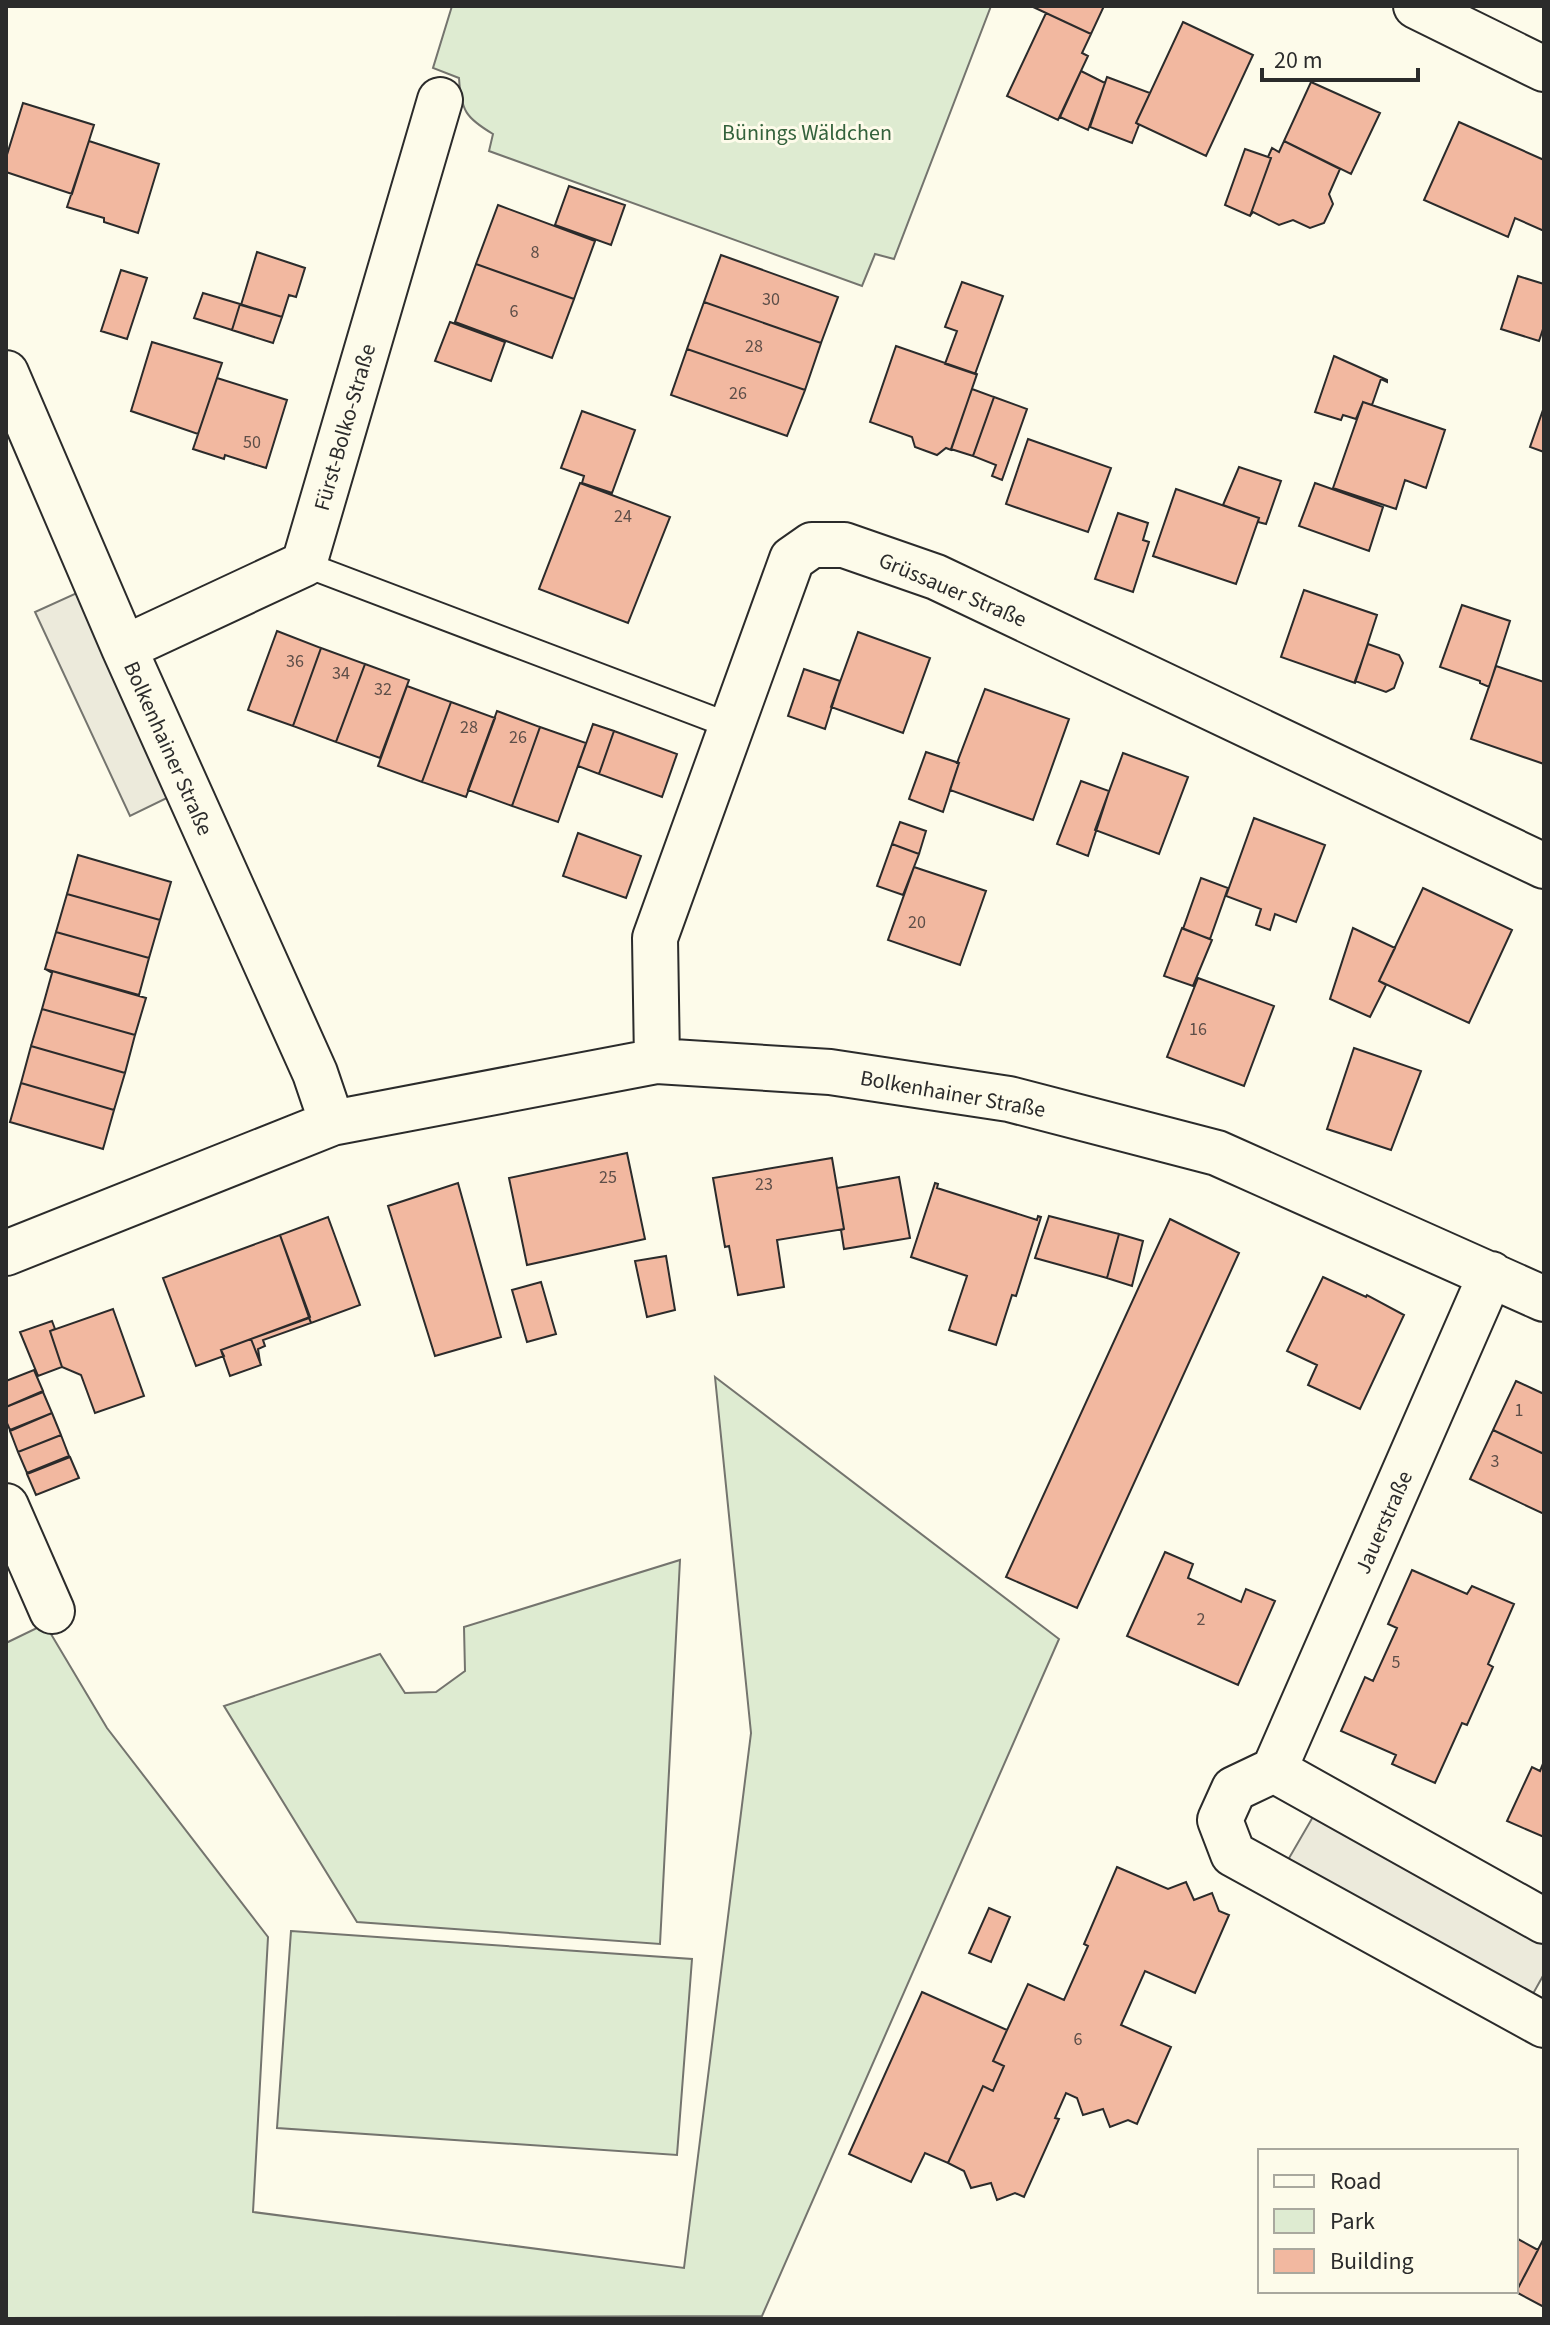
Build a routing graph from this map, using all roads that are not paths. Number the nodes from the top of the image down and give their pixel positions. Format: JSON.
{"nodes":[{"id":1,"x":1416,"y":6,"type":"edge"},
{"id":2,"x":1544,"y":69,"type":"edge"},
{"id":3,"x":440,"y":100,"type":"dead end"},
{"id":4,"x":6,"y":373,"type":"edge"},
{"id":5,"x":304,"y":564,"type":"junction"},
{"id":6,"x":124,"y":648,"type":"junction"},
{"id":7,"x":731,"y":726,"type":"junction"},
{"id":8,"x":1544,"y":866,"type":"edge"},
{"id":9,"x":657,"y":1061,"type":"junction"},
{"id":10,"x":332,"y":1123,"type":"junction"},
{"id":11,"x":6,"y":1253,"type":"edge"},
{"id":12,"x":1491,"y":1274,"type":"junction"},
{"id":13,"x":1544,"y":1299,"type":"edge"},
{"id":14,"x":6,"y":1506,"type":"edge"},
{"id":15,"x":52,"y":1611,"type":"dead end"},
{"id":16,"x":1274,"y":1770,"type":"junction"},
{"id":17,"x":1544,"y":1921,"type":"edge"},
{"id":18,"x":1544,"y":2025,"type":"edge"}],
"edges":[{"from":1,"to":2,"type":"street"},
{"from":3,"to":5,"type":"street","name":"Fürst-Bolko-Straße"},
{"from":4,"to":6,"type":"street","name":"Bolkenhainer Straße"},
{"from":5,"to":6,"type":"street"},
{"from":5,"to":7,"type":"lane"},
{"from":6,"to":10,"type":"street","name":"Bolkenhainer Straße"},
{"from":7,"to":8,"type":"street","name":"Grüssauer Straße"},
{"from":7,"to":9,"type":"street","name":"Grüssauer Straße"},
{"from":9,"to":10,"type":"street","name":"Bolkenhainer Straße"},
{"from":9,"to":12,"type":"street","name":"Bolkenhainer Straße"},
{"from":10,"to":11,"type":"street","name":"Bolkenhainer Straße"},
{"from":12,"to":13,"type":"street","name":"Bolkenhainer Straße"},
{"from":12,"to":16,"type":"street","name":"Jauerstraße"},
{"from":14,"to":15,"type":"street"},
{"from":16,"to":17,"type":"street"},
{"from":16,"to":18,"type":"street"}]}
